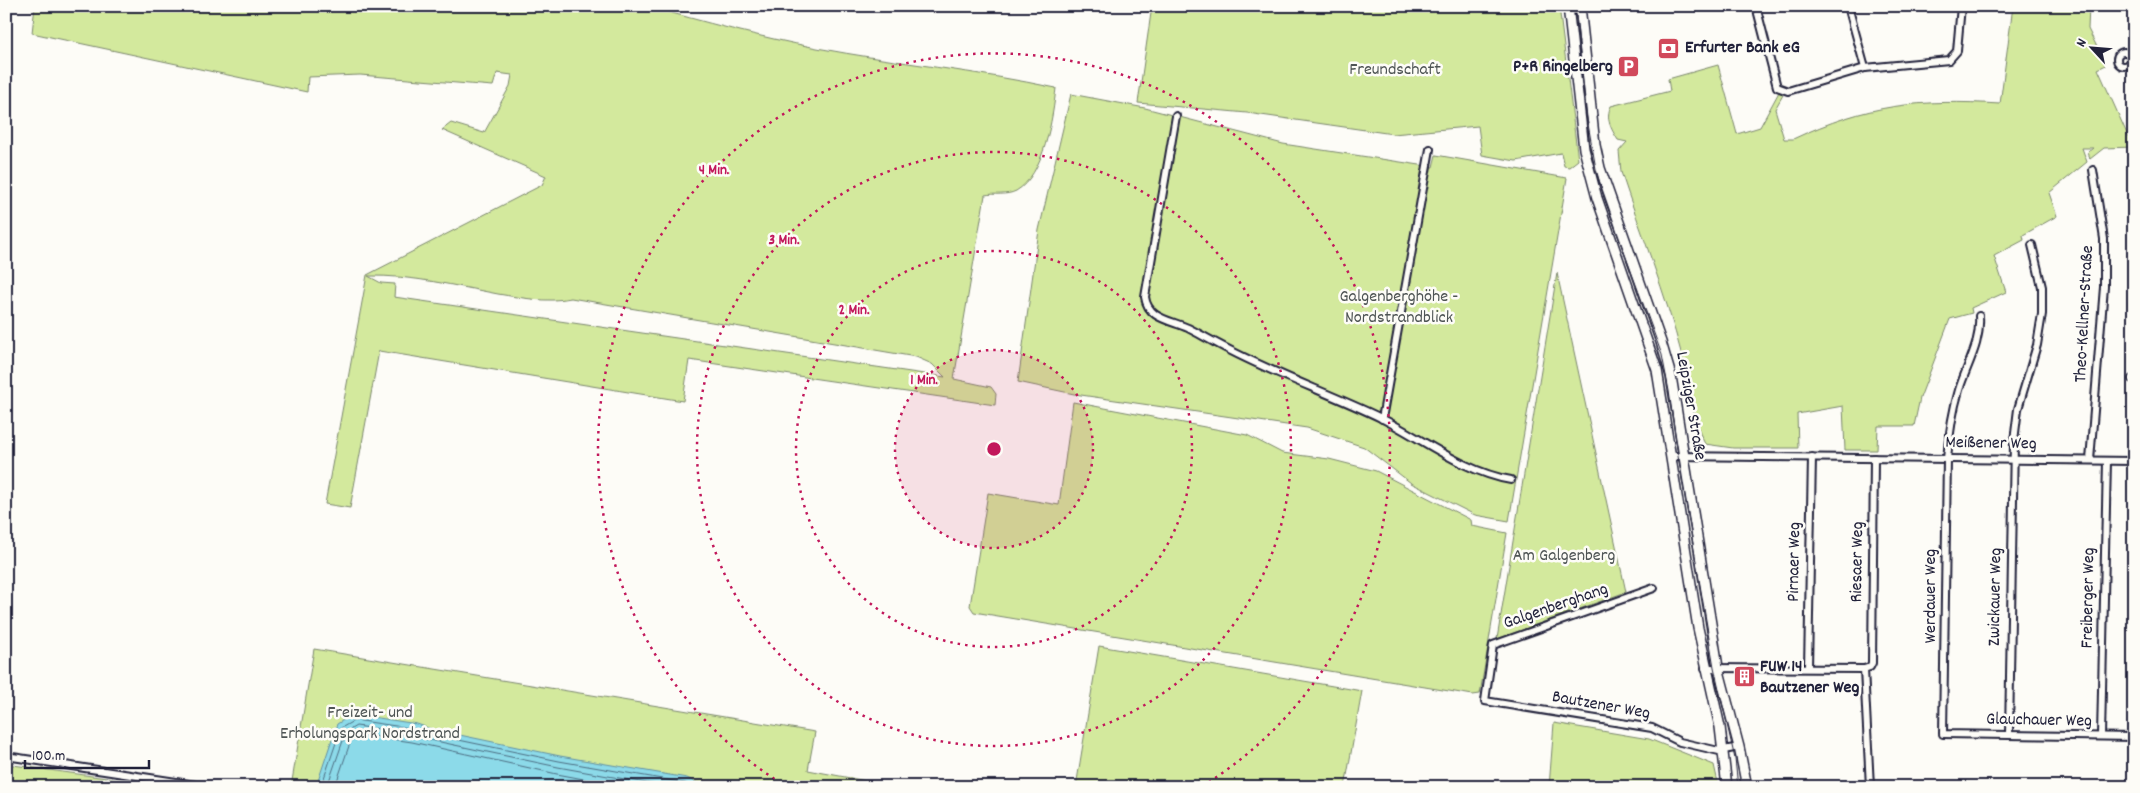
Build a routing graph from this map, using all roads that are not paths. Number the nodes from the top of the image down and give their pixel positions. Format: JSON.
{"nodes":[{"id":1,"x":1568,"y":6,"type":"edge"},
{"id":2,"x":1580,"y":6,"type":"edge"},
{"id":3,"x":1756,"y":6,"type":"edge"},
{"id":4,"x":1848,"y":6,"type":"edge"},
{"id":5,"x":1961,"y":6,"type":"edge"},
{"id":6,"x":1865,"y":68,"type":"junction"},
{"id":7,"x":1176,"y":116,"type":"dead end"},
{"id":8,"x":1430,"y":149,"type":"dead end"},
{"id":9,"x":2093,"y":170,"type":"dead end"},
{"id":10,"x":2032,"y":246,"type":"dead end"},
{"id":11,"x":1979,"y":316,"type":"dead end"},
{"id":12,"x":1382,"y":419,"type":"junction"},
{"id":13,"x":1671,"y":456,"type":"junction"},
{"id":14,"x":1682,"y":456,"type":"junction"},
{"id":15,"x":1815,"y":457,"type":"junction"},
{"id":16,"x":1874,"y":458,"type":"junction"},
{"id":17,"x":1947,"y":459,"type":"junction"},
{"id":18,"x":2014,"y":460,"type":"junction"},
{"id":19,"x":2090,"y":460,"type":"junction"},
{"id":20,"x":2107,"y":461,"type":"junction"},
{"id":21,"x":2134,"y":461,"type":"edge"},
{"id":22,"x":1511,"y":480,"type":"dead end"},
{"id":23,"x":1654,"y":588,"type":"dead end"},
{"id":24,"x":1718,"y":667,"type":"junction"},
{"id":25,"x":1705,"y":668,"type":"junction"},
{"id":26,"x":1808,"y":668,"type":"junction"},
{"id":27,"x":1867,"y":668,"type":"junction"},
{"id":28,"x":1485,"y":701,"type":"joint"},
{"id":29,"x":1943,"y":734,"type":"joint"},
{"id":30,"x":2009,"y":735,"type":"junction"},
{"id":31,"x":2101,"y":736,"type":"junction"},
{"id":32,"x":2134,"y":737,"type":"edge"},
{"id":33,"x":1739,"y":747,"type":"junction"},
{"id":34,"x":1724,"y":751,"type":"junction"},
{"id":35,"x":6,"y":756,"type":"edge"},
{"id":36,"x":209,"y":787,"type":"edge"},
{"id":37,"x":1727,"y":787,"type":"edge"},
{"id":38,"x":1747,"y":787,"type":"edge"},
{"id":39,"x":1870,"y":787,"type":"edge"}],
"edges":[{"from":1,"to":13,"type":"main road","name":"Leipziger Straße"},
{"from":2,"to":14,"type":"main road","name":"Leipziger Straße"},
{"from":3,"to":6,"type":"street"},
{"from":4,"to":6,"type":"street"},
{"from":5,"to":6,"type":"street"},
{"from":7,"to":12,"type":"street"},
{"from":8,"to":12,"type":"street"},
{"from":9,"to":19,"type":"street","name":"Theo-Kellner-Straße"},
{"from":10,"to":18,"type":"street","name":"Zwickauer Weg"},
{"from":11,"to":17,"type":"street","name":"Werdauer Weg"},
{"from":12,"to":22,"type":"street"},
{"from":13,"to":14,"type":"street","name":"Meißener Weg"},
{"from":13,"to":25,"type":"main road","name":"Leipziger Straße"},
{"from":14,"to":15,"type":"street","name":"Meißener Weg"},
{"from":14,"to":24,"type":"main road","name":"Leipziger Straße"},
{"from":15,"to":16,"type":"street","name":"Meißener Weg"},
{"from":15,"to":26,"type":"street","name":"Pirnaer Weg"},
{"from":16,"to":17,"type":"street","name":"Meißener Weg"},
{"from":16,"to":27,"type":"street","name":"Riesaer Weg"},
{"from":17,"to":18,"type":"street","name":"Meißener Weg"},
{"from":17,"to":29,"type":"street","name":"Werdauer Weg"},
{"from":18,"to":19,"type":"street","name":"Meißener Weg"},
{"from":18,"to":30,"type":"street","name":"Zwickauer Weg"},
{"from":19,"to":20,"type":"street","name":"Meißener Weg"},
{"from":20,"to":21,"type":"street","name":"Meißener Weg"},
{"from":20,"to":31,"type":"street","name":"Freiberger Weg"},
{"from":23,"to":28,"type":"street","name":"Galgenberghang"},
{"from":24,"to":25,"type":"street"},
{"from":24,"to":26,"type":"street"},
{"from":24,"to":33,"type":"main road","name":"Leipziger Straße"},
{"from":25,"to":34,"type":"main road","name":"Leipziger Straße"},
{"from":26,"to":27,"type":"street"},
{"from":27,"to":39,"type":"street","name":"Riesaer Weg"},
{"from":28,"to":34,"type":"street","name":"Bautzener Weg"},
{"from":29,"to":30,"type":"street","name":"Glauchauer Weg"},
{"from":30,"to":31,"type":"street","name":"Glauchauer Weg"},
{"from":31,"to":32,"type":"street","name":"Glauchauer Weg"},
{"from":33,"to":34,"type":"street","name":"Bautzener Weg"},
{"from":33,"to":38,"type":"main road","name":"Leipziger Straße"},
{"from":34,"to":37,"type":"main road","name":"Leipziger Straße"},
{"from":35,"to":36,"type":"street"}]}
